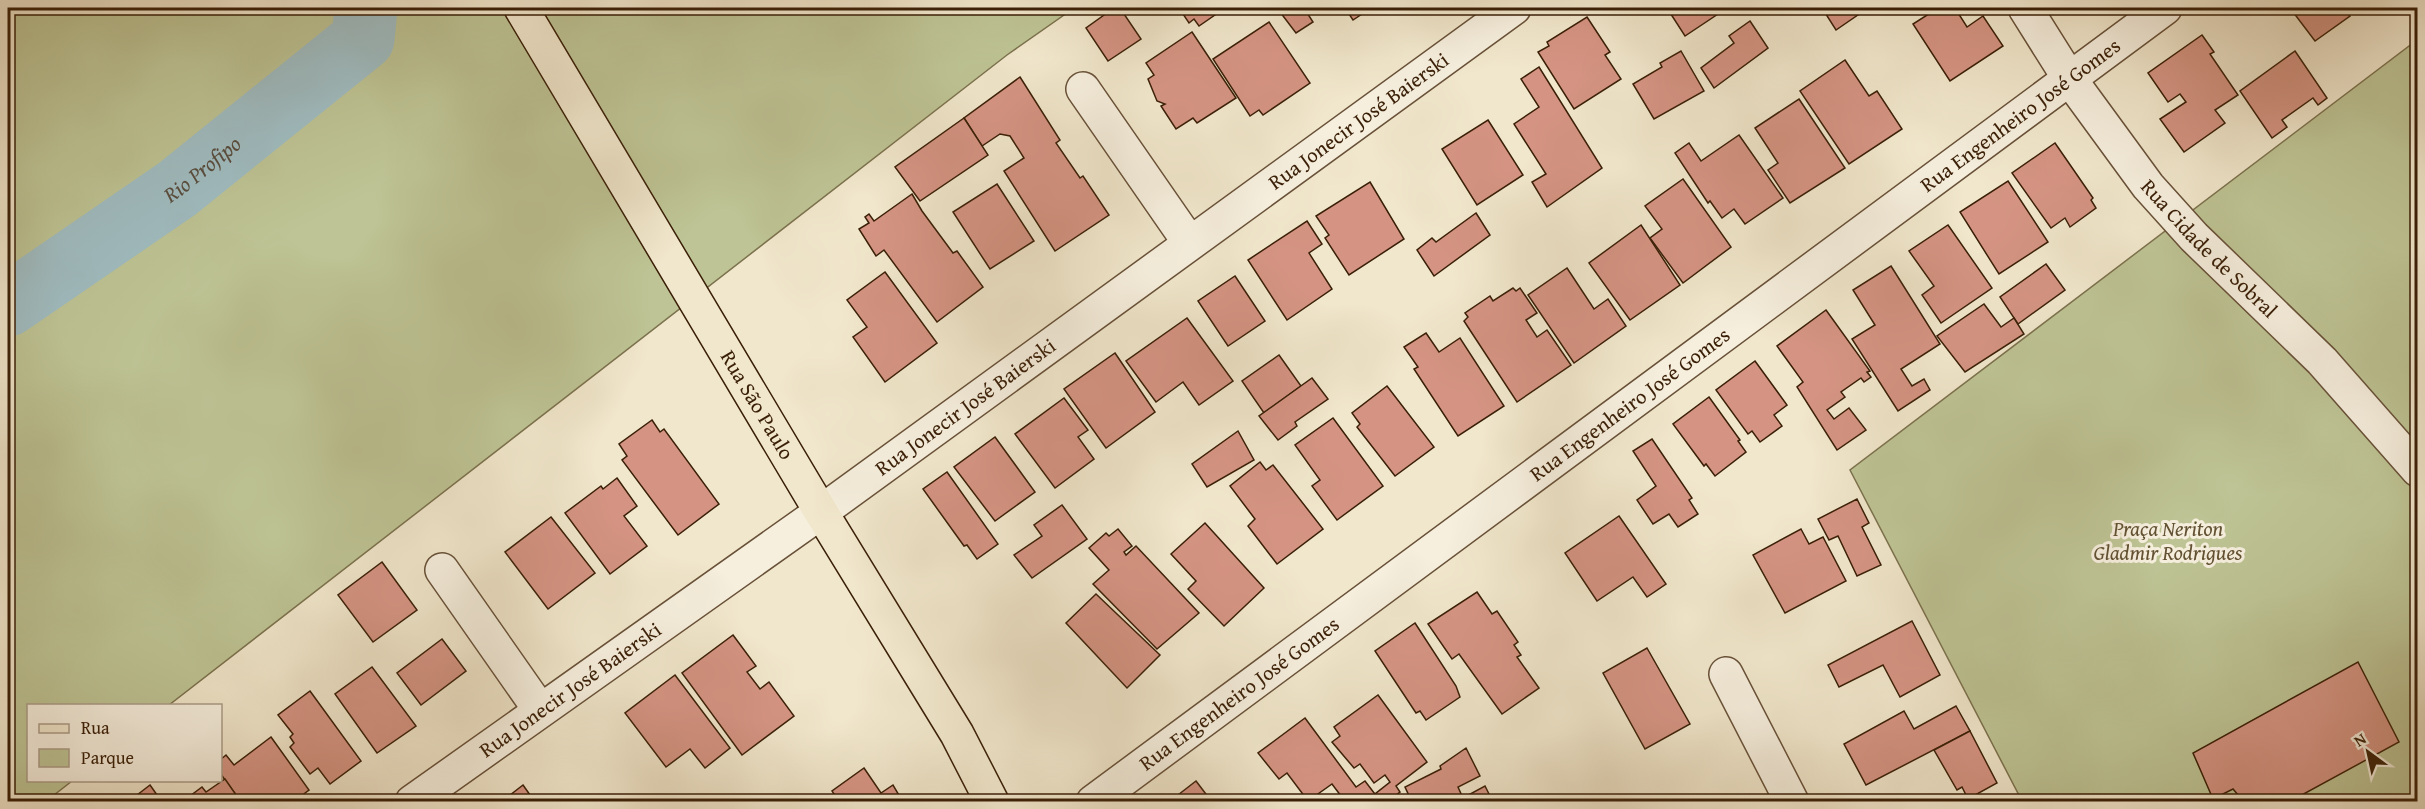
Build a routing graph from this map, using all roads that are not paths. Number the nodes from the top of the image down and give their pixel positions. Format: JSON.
{"nodes":[{"id":1,"x":521,"y":8,"type":"edge"},
{"id":2,"x":1514,"y":8,"type":"edge"},
{"id":3,"x":2025,"y":8,"type":"edge"},
{"id":4,"x":2165,"y":8,"type":"edge"},
{"id":5,"x":2069,"y":78,"type":"junction"},
{"id":6,"x":1083,"y":89,"type":"dead end"},
{"id":7,"x":1189,"y":242,"type":"junction"},
{"id":8,"x":2418,"y":470,"type":"edge"},
{"id":9,"x":821,"y":512,"type":"junction"},
{"id":10,"x":442,"y":570,"type":"dead end"},
{"id":11,"x":1726,"y":674,"type":"dead end"},
{"id":12,"x":540,"y":710,"type":"junction"},
{"id":13,"x":412,"y":801,"type":"edge"},
{"id":14,"x":992,"y":801,"type":"edge"},
{"id":15,"x":1093,"y":801,"type":"edge"},
{"id":16,"x":1792,"y":801,"type":"edge"}],
"edges":[{"from":1,"to":9,"type":"main road","name":"Rua São Paulo"},
{"from":2,"to":7,"type":"street","name":"Rua Jonecir José Baierski"},
{"from":3,"to":5,"type":"street","name":"Rua Cidade de Sobral"},
{"from":4,"to":5,"type":"street","name":"Rua Engenheiro José Gomes"},
{"from":5,"to":8,"type":"street","name":"Rua Cidade de Sobral"},
{"from":5,"to":15,"type":"street","name":"Rua Engenheiro José Gomes"},
{"from":6,"to":7,"type":"street"},
{"from":7,"to":9,"type":"street","name":"Rua Jonecir José Baierski"},
{"from":9,"to":12,"type":"street","name":"Rua Jonecir José Baierski"},
{"from":9,"to":14,"type":"main road","name":"Rua São Paulo"},
{"from":10,"to":12,"type":"street"},
{"from":11,"to":16,"type":"street"},
{"from":12,"to":13,"type":"street","name":"Rua Jonecir José Baierski"}]}
